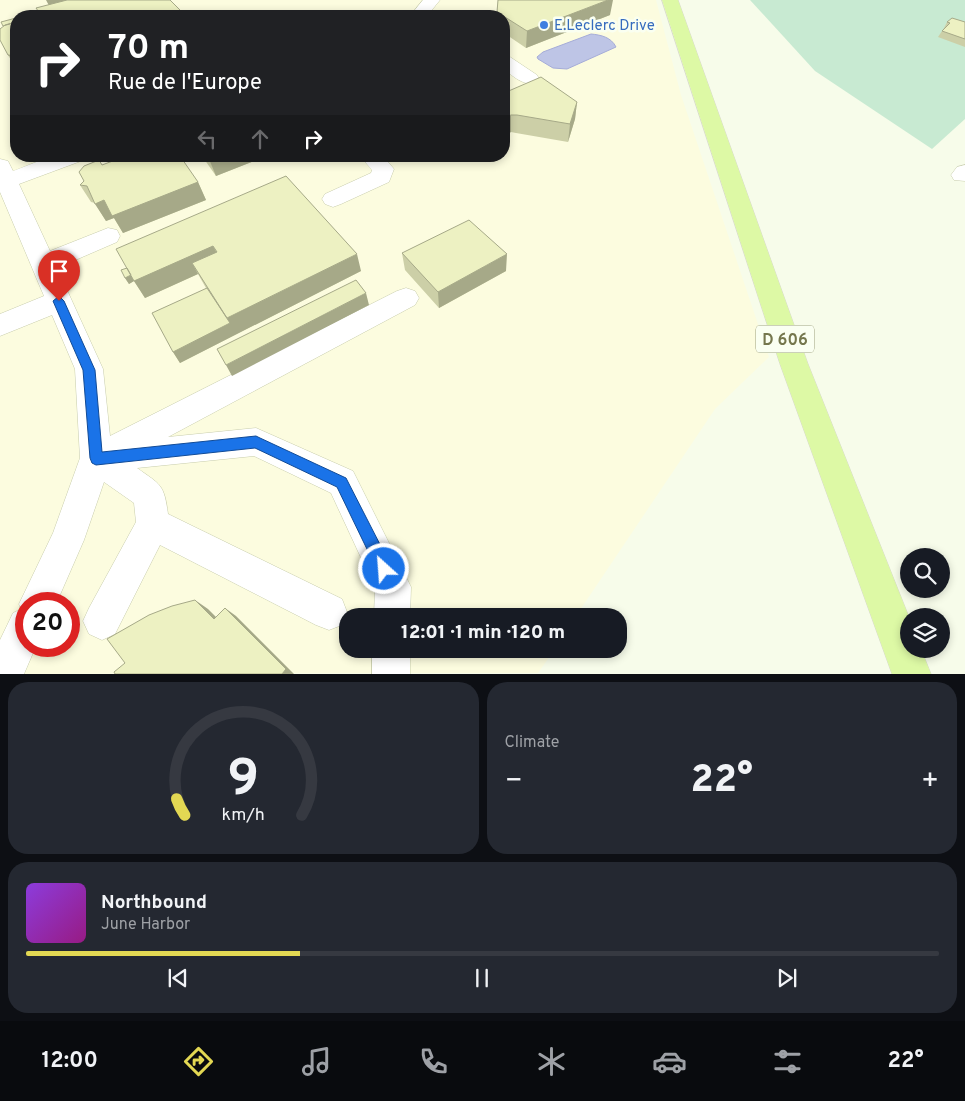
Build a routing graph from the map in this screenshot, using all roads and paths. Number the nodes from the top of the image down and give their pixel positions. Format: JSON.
{"nodes":[{"id":1,"x":670,"y":0,"type":"edge"},
{"id":2,"x":510,"y":66,"type":"edge"},
{"id":3,"x":530,"y":79,"type":"dead end"},
{"id":4,"x":48,"y":162,"type":"edge"},
{"id":5,"x":377,"y":162,"type":"edge"},
{"id":6,"x":3,"y":173,"type":"edge"},
{"id":7,"x":333,"y":199,"type":"dead end"},
{"id":8,"x":108,"y":236,"type":"dead end"},
{"id":9,"x":43,"y":264,"type":"junction"},
{"id":10,"x":406,"y":298,"type":"dead end"},
{"id":11,"x":59,"y":301,"type":"junction"},
{"id":12,"x":0,"y":326,"type":"edge"},
{"id":13,"x":96,"y":458,"type":"junction"},
{"id":14,"x":154,"y":524,"type":"junction"},
{"id":15,"x":43,"y":592,"type":"edge"},
{"id":16,"x":392,"y":608,"type":"edge"},
{"id":17,"x":329,"y":612,"type":"dead end"},
{"id":18,"x":102,"y":621,"type":"dead end"},
{"id":19,"x":15,"y":650,"type":"edge"},
{"id":20,"x":392,"y":658,"type":"edge"},
{"id":21,"x":4,"y":674,"type":"edge"},
{"id":22,"x":391,"y":674,"type":"edge"},
{"id":23,"x":912,"y":674,"type":"edge"}],
"edges":[{"from":1,"to":23,"type":"main road","number":"D 606"},
{"from":2,"to":3,"type":"street"},
{"from":4,"to":6,"type":"street"},
{"from":5,"to":7,"type":"street"},
{"from":6,"to":9,"type":"street"},
{"from":8,"to":9,"type":"street"},
{"from":9,"to":11,"type":"street"},
{"from":10,"to":13,"type":"street"},
{"from":11,"to":12,"type":"street"},
{"from":11,"to":13,"type":"street"},
{"from":13,"to":14,"type":"street"},
{"from":13,"to":15,"type":"street"},
{"from":13,"to":16,"type":"street"},
{"from":14,"to":17,"type":"street"},
{"from":14,"to":18,"type":"street"},
{"from":19,"to":21,"type":"street"},
{"from":20,"to":22,"type":"street"}]}
